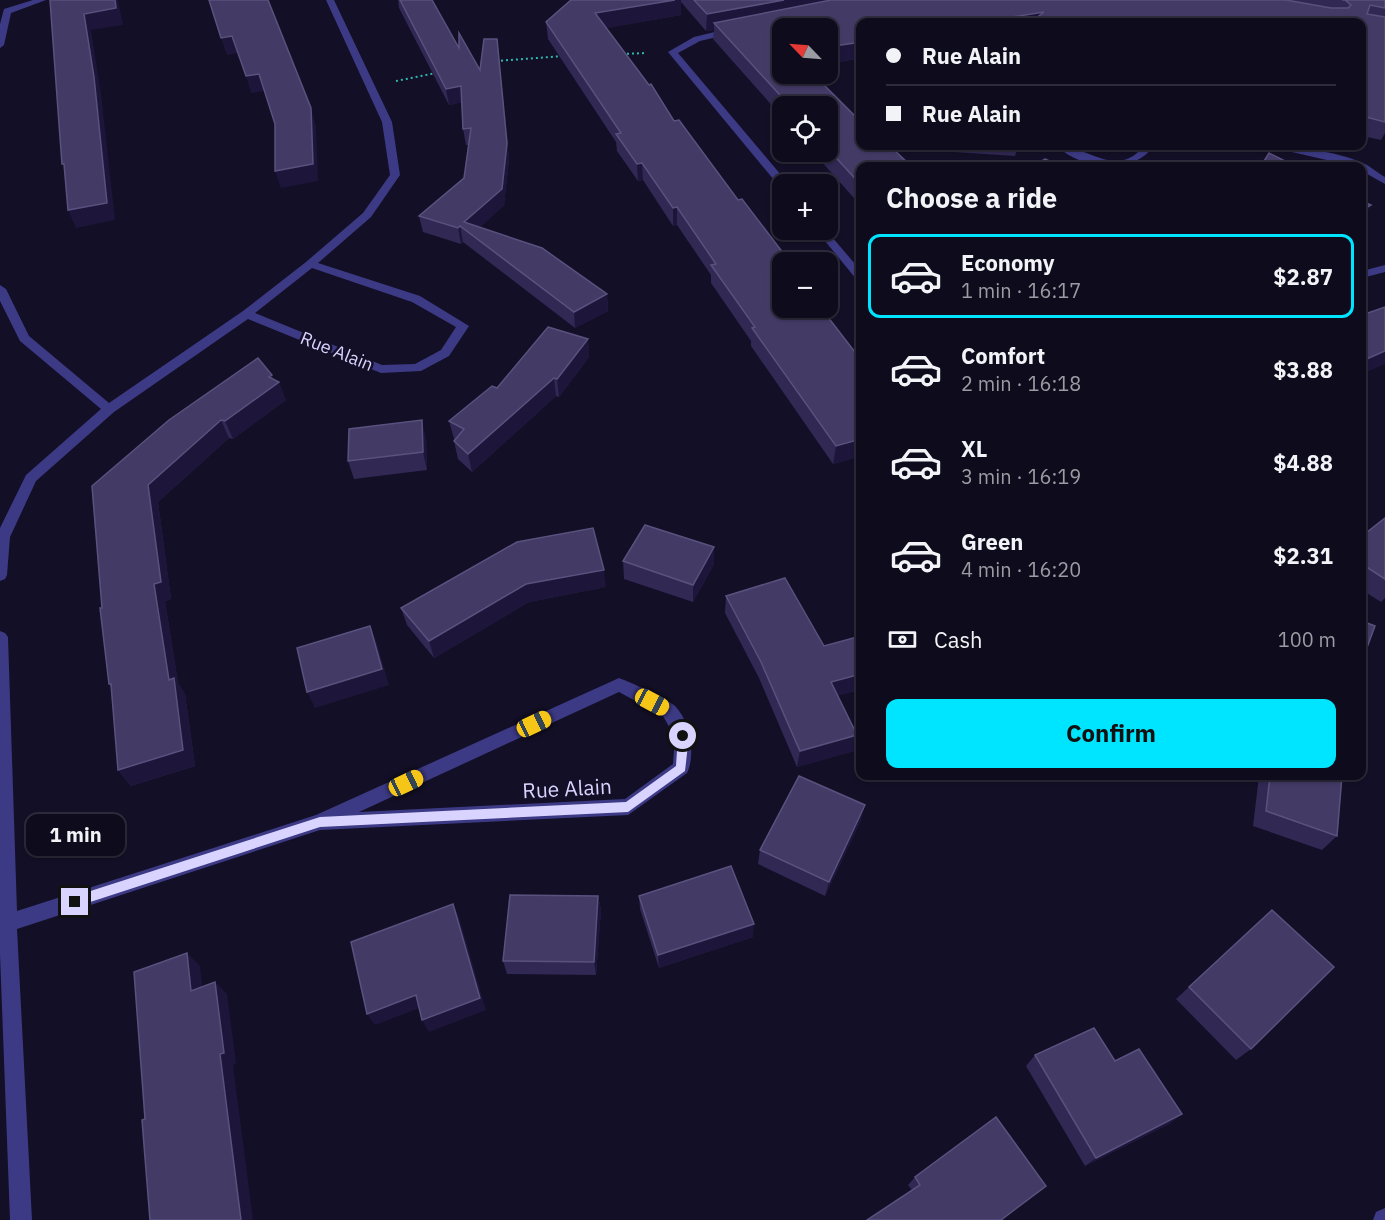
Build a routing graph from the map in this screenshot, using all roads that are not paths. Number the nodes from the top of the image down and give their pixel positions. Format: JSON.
{"nodes":[{"id":1,"x":42,"y":0,"type":"edge"},
{"id":2,"x":330,"y":0,"type":"edge"},
{"id":3,"x":741,"y":29,"type":"edge"},
{"id":4,"x":0,"y":45,"type":"edge"},
{"id":5,"x":1069,"y":150,"type":"edge"},
{"id":6,"x":1146,"y":150,"type":"edge"},
{"id":7,"x":1293,"y":150,"type":"edge"},
{"id":8,"x":1118,"y":162,"type":"edge"},
{"id":9,"x":1118,"y":162,"type":"edge"},
{"id":10,"x":1347,"y":162,"type":"edge"},
{"id":11,"x":1366,"y":169,"type":"edge"},
{"id":12,"x":775,"y":174,"type":"edge"},
{"id":13,"x":1385,"y":181,"type":"edge"},
{"id":14,"x":829,"y":240,"type":"edge"},
{"id":15,"x":310,"y":264,"type":"junction"},
{"id":16,"x":1385,"y":268,"type":"edge"},
{"id":17,"x":856,"y":272,"type":"edge"},
{"id":18,"x":1366,"y":274,"type":"edge"},
{"id":19,"x":0,"y":289,"type":"edge"},
{"id":20,"x":247,"y":314,"type":"junction"},
{"id":21,"x":109,"y":409,"type":"junction"},
{"id":22,"x":0,"y":575,"type":"edge"},
{"id":23,"x":0,"y":637,"type":"edge"},
{"id":24,"x":320,"y":822,"type":"junction"},
{"id":25,"x":8,"y":923,"type":"junction"},
{"id":26,"x":21,"y":1220,"type":"edge"}],
"edges":[{"from":1,"to":4,"type":"street"},
{"from":2,"to":15,"type":"street"},
{"from":3,"to":12,"type":"street"},
{"from":5,"to":9,"type":"street"},
{"from":6,"to":8,"type":"street"},
{"from":7,"to":10,"type":"street"},
{"from":11,"to":13,"type":"street"},
{"from":14,"to":17,"type":"street"},
{"from":15,"to":20,"type":"street"},
{"from":15,"to":20,"type":"street","name":"Rue Alain"},
{"from":16,"to":18,"type":"street"},
{"from":19,"to":21,"type":"street"},
{"from":20,"to":21,"type":"street"},
{"from":21,"to":22,"type":"street"},
{"from":23,"to":25,"type":"street"},
{"from":24,"to":24,"type":"street","name":"Rue Alain"},
{"from":24,"to":25,"type":"street","name":"Rue Alain"},
{"from":25,"to":26,"type":"street"}]}
